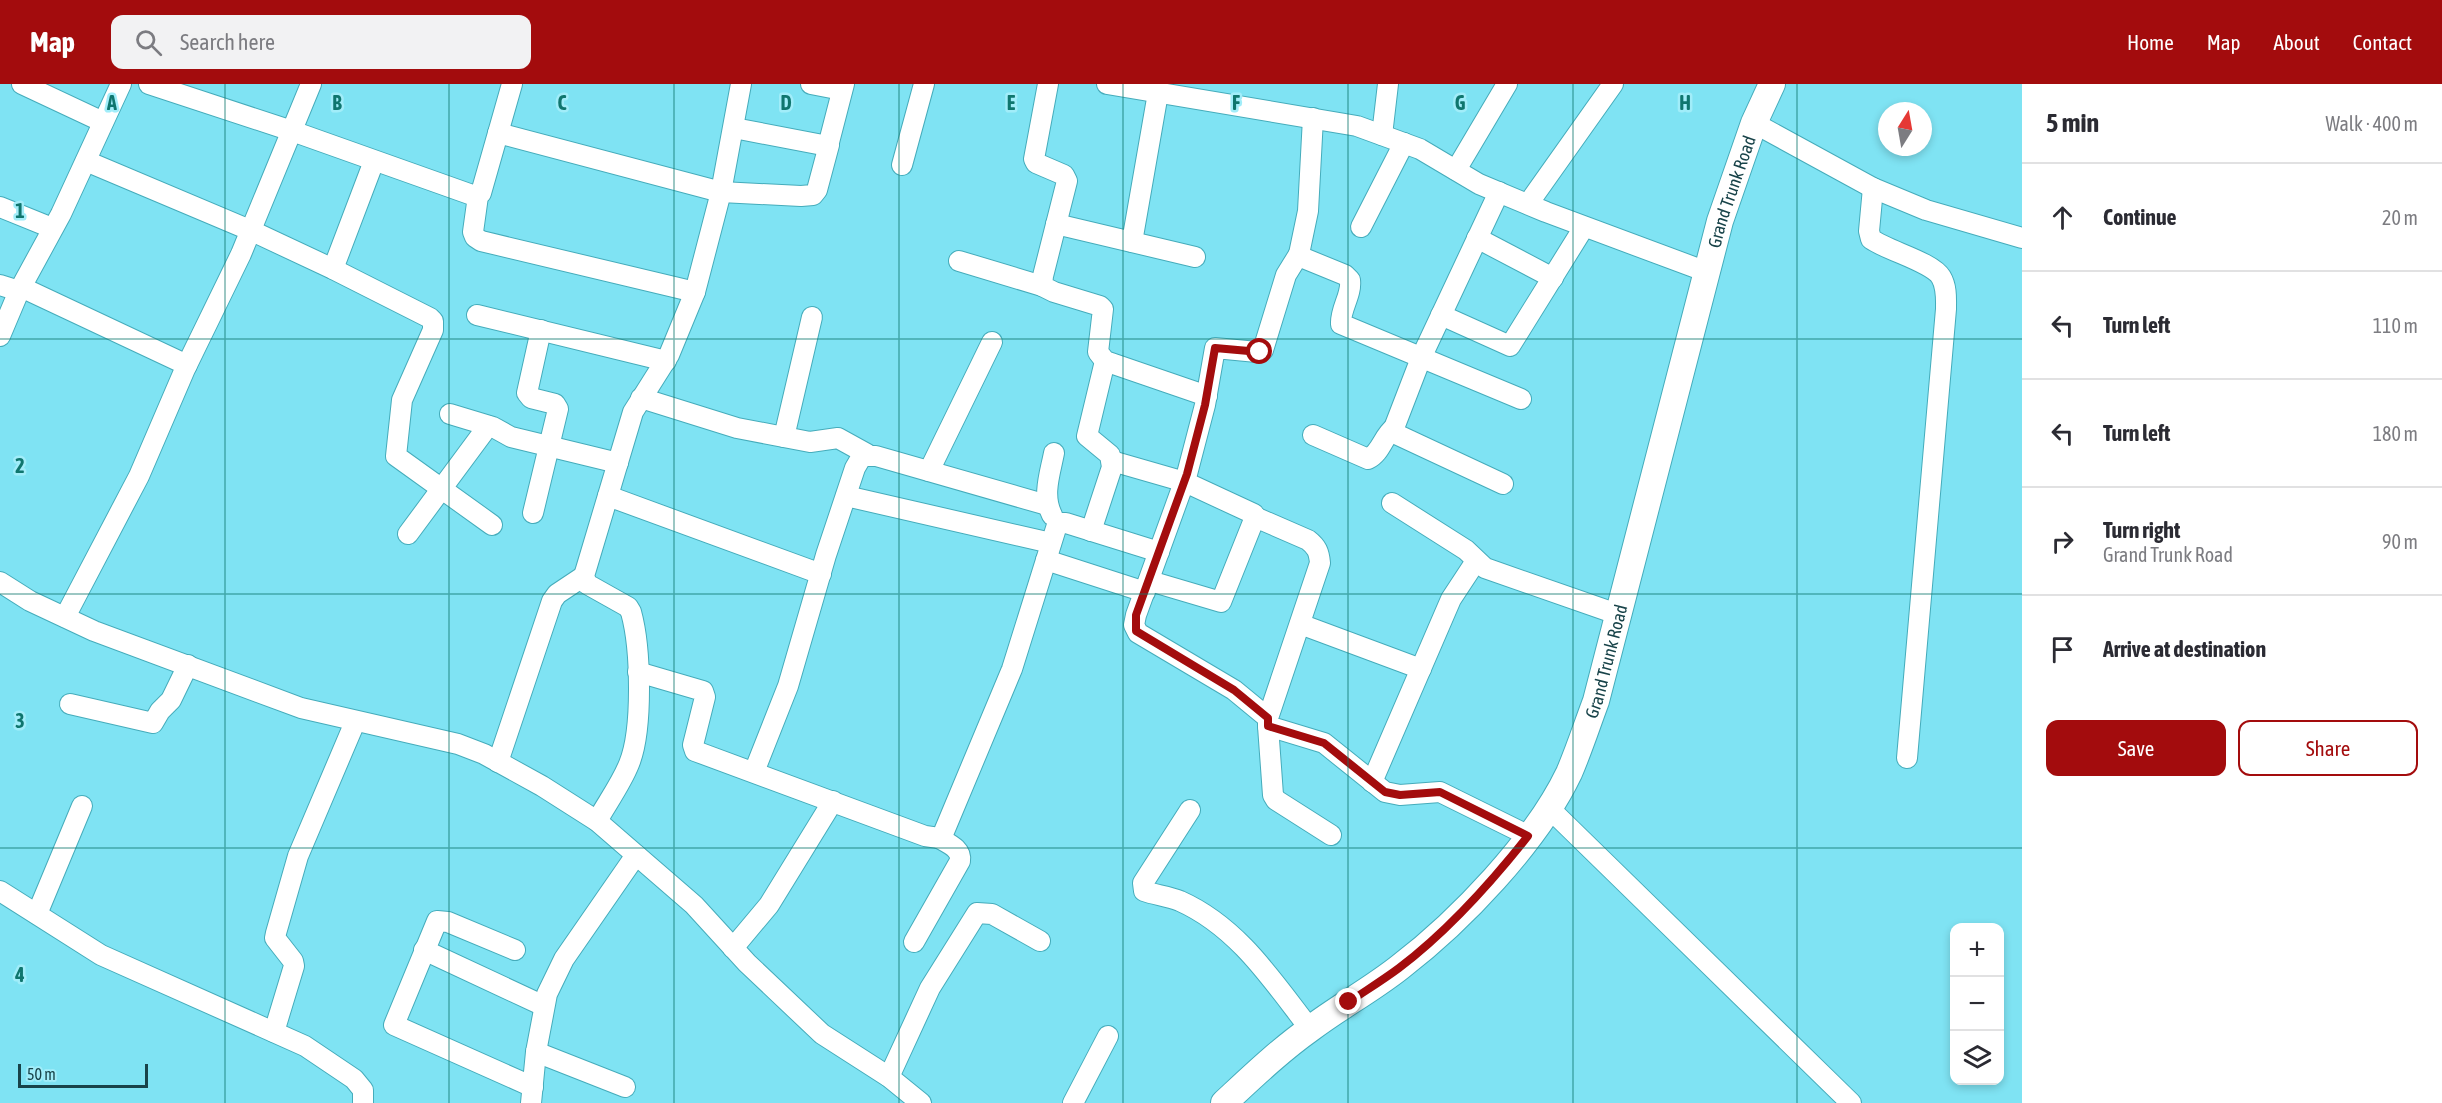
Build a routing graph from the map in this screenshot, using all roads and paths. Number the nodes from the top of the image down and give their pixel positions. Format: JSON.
{"nodes":[{"id":1,"x":22,"y":84,"type":"edge"},
{"id":2,"x":121,"y":84,"type":"edge"},
{"id":3,"x":149,"y":84,"type":"edge"},
{"id":4,"x":311,"y":84,"type":"edge"},
{"id":5,"x":512,"y":84,"type":"edge"},
{"id":6,"x":741,"y":84,"type":"edge"},
{"id":7,"x":811,"y":84,"type":"edge"},
{"id":8,"x":924,"y":84,"type":"edge"},
{"id":9,"x":1048,"y":84,"type":"edge"},
{"id":10,"x":1107,"y":84,"type":"edge"},
{"id":11,"x":1388,"y":84,"type":"edge"},
{"id":12,"x":1507,"y":84,"type":"edge"},
{"id":13,"x":1612,"y":84,"type":"edge"},
{"id":14,"x":1772,"y":84,"type":"edge"},
{"id":15,"x":843,"y":87,"type":"edge"},
{"id":16,"x":1158,"y":93,"type":"junction"},
{"id":17,"x":1313,"y":118,"type":"junction"},
{"id":18,"x":104,"y":122,"type":"junction"},
{"id":19,"x":1754,"y":123,"type":"junction"},
{"id":20,"x":734,"y":128,"type":"junction"},
{"id":21,"x":292,"y":131,"type":"junction"},
{"id":22,"x":498,"y":133,"type":"junction"},
{"id":23,"x":1383,"y":135,"type":"junction"},
{"id":24,"x":1404,"y":143,"type":"junction"},
{"id":25,"x":829,"y":145,"type":"junction"},
{"id":26,"x":86,"y":161,"type":"junction"},
{"id":27,"x":374,"y":161,"type":"junction"},
{"id":28,"x":902,"y":165,"type":"dead end"},
{"id":29,"x":1456,"y":170,"type":"junction"},
{"id":30,"x":1873,"y":188,"type":"junction"},
{"id":31,"x":721,"y":192,"type":"junction"},
{"id":32,"x":1499,"y":192,"type":"junction"},
{"id":33,"x":478,"y":196,"type":"junction"},
{"id":34,"x":1528,"y":204,"type":"junction"},
{"id":35,"x":0,"y":207,"type":"edge"},
{"id":36,"x":1056,"y":224,"type":"junction"},
{"id":37,"x":1361,"y":226,"type":"dead end"},
{"id":38,"x":1584,"y":227,"type":"junction"},
{"id":39,"x":52,"y":228,"type":"junction"},
{"id":40,"x":252,"y":231,"type":"junction"},
{"id":41,"x":1477,"y":238,"type":"junction"},
{"id":42,"x":2022,"y":238,"type":"edge"},
{"id":43,"x":1132,"y":242,"type":"junction"},
{"id":44,"x":1299,"y":254,"type":"junction"},
{"id":45,"x":1195,"y":257,"type":"dead end"},
{"id":46,"x":959,"y":261,"type":"dead end"},
{"id":47,"x":333,"y":269,"type":"junction"},
{"id":48,"x":1707,"y":272,"type":"junction"},
{"id":49,"x":1553,"y":278,"type":"junction"},
{"id":50,"x":1042,"y":286,"type":"junction"},
{"id":51,"x":13,"y":288,"type":"edge"},
{"id":52,"x":695,"y":292,"type":"junction"},
{"id":53,"x":477,"y":315,"type":"dead end"},
{"id":54,"x":1441,"y":315,"type":"junction"},
{"id":55,"x":812,"y":317,"type":"dead end"},
{"id":56,"x":541,"y":330,"type":"junction"},
{"id":57,"x":0,"y":336,"type":"edge"},
{"id":58,"x":992,"y":342,"type":"dead end"},
{"id":59,"x":1421,"y":358,"type":"junction"},
{"id":60,"x":666,"y":361,"type":"junction"},
{"id":61,"x":1105,"y":361,"type":"junction"},
{"id":62,"x":187,"y":365,"type":"junction"},
{"id":63,"x":1206,"y":396,"type":"junction"},
{"id":64,"x":641,"y":398,"type":"junction"},
{"id":65,"x":1521,"y":399,"type":"dead end"},
{"id":66,"x":450,"y":414,"type":"dead end"},
{"id":67,"x":488,"y":426,"type":"junction"},
{"id":68,"x":1394,"y":428,"type":"junction"},
{"id":69,"x":1312,"y":435,"type":"dead end"},
{"id":70,"x":783,"y":437,"type":"junction"},
{"id":71,"x":549,"y":447,"type":"junction"},
{"id":72,"x":1054,"y":453,"type":"dead end"},
{"id":73,"x":867,"y":454,"type":"junction"},
{"id":74,"x":1112,"y":461,"type":"junction"},
{"id":75,"x":618,"y":463,"type":"junction"},
{"id":76,"x":929,"y":471,"type":"junction"},
{"id":77,"x":1185,"y":482,"type":"junction"},
{"id":78,"x":1503,"y":484,"type":"dead end"},
{"id":79,"x":441,"y":489,"type":"junction"},
{"id":80,"x":608,"y":496,"type":"junction"},
{"id":81,"x":846,"y":496,"type":"junction"},
{"id":82,"x":1392,"y":503,"type":"dead end"},
{"id":83,"x":1047,"y":505,"type":"junction"},
{"id":84,"x":533,"y":513,"type":"dead end"},
{"id":85,"x":1255,"y":517,"type":"junction"},
{"id":86,"x":492,"y":525,"type":"dead end"},
{"id":87,"x":1090,"y":531,"type":"junction"},
{"id":88,"x":408,"y":534,"type":"dead end"},
{"id":89,"x":1052,"y":543,"type":"junction"},
{"id":90,"x":1159,"y":552,"type":"junction"},
{"id":91,"x":1476,"y":561,"type":"junction"},
{"id":92,"x":821,"y":574,"type":"junction"},
{"id":93,"x":584,"y":576,"type":"junction"},
{"id":94,"x":0,"y":582,"type":"edge"},
{"id":95,"x":1147,"y":586,"type":"junction"},
{"id":96,"x":1617,"y":614,"type":"junction"},
{"id":97,"x":65,"y":617,"type":"junction"},
{"id":98,"x":1300,"y":624,"type":"junction"},
{"id":99,"x":188,"y":665,"type":"junction"},
{"id":100,"x":1421,"y":669,"type":"junction"},
{"id":101,"x":638,"y":672,"type":"junction"},
{"id":102,"x":70,"y":704,"type":"dead end"},
{"id":103,"x":355,"y":722,"type":"junction"},
{"id":104,"x":1268,"y":722,"type":"junction"},
{"id":105,"x":1907,"y":758,"type":"dead end"},
{"id":106,"x":498,"y":762,"type":"junction"},
{"id":107,"x":754,"y":772,"type":"junction"},
{"id":108,"x":1372,"y":782,"type":"junction"},
{"id":109,"x":833,"y":801,"type":"junction"},
{"id":110,"x":82,"y":806,"type":"dead end"},
{"id":111,"x":1549,"y":808,"type":"junction"},
{"id":112,"x":1190,"y":810,"type":"dead end"},
{"id":113,"x":597,"y":821,"type":"junction"},
{"id":114,"x":1331,"y":835,"type":"dead end"},
{"id":115,"x":1528,"y":836,"type":"junction"},
{"id":116,"x":939,"y":838,"type":"junction"},
{"id":117,"x":636,"y":855,"type":"junction"},
{"id":118,"x":0,"y":891,"type":"edge"},
{"id":119,"x":37,"y":914,"type":"junction"},
{"id":120,"x":1040,"y":941,"type":"dead end"},
{"id":121,"x":914,"y":942,"type":"dead end"},
{"id":122,"x":733,"y":948,"type":"junction"},
{"id":123,"x":424,"y":950,"type":"junction"},
{"id":124,"x":515,"y":950,"type":"dead end"},
{"id":125,"x":544,"y":1006,"type":"junction"},
{"id":126,"x":1310,"y":1029,"type":"junction"},
{"id":127,"x":274,"y":1032,"type":"junction"},
{"id":128,"x":1108,"y":1036,"type":"dead end"},
{"id":129,"x":536,"y":1052,"type":"junction"},
{"id":130,"x":889,"y":1077,"type":"junction"},
{"id":131,"x":625,"y":1087,"type":"dead end"},
{"id":132,"x":532,"y":1095,"type":"edge"},
{"id":133,"x":363,"y":1103,"type":"edge"},
{"id":134,"x":921,"y":1103,"type":"edge"},
{"id":135,"x":1073,"y":1103,"type":"edge"},
{"id":136,"x":1224,"y":1103,"type":"edge"},
{"id":137,"x":1851,"y":1103,"type":"edge"}],
"edges":[{"from":1,"to":18,"type":"street"},
{"from":2,"to":18,"type":"street"},
{"from":3,"to":21,"type":"street"},
{"from":4,"to":21,"type":"street"},
{"from":5,"to":22,"type":"street"},
{"from":6,"to":20,"type":"street"},
{"from":7,"to":15,"type":"street"},
{"from":8,"to":28,"type":"street"},
{"from":9,"to":36,"type":"street"},
{"from":10,"to":16,"type":"street"},
{"from":11,"to":23,"type":"street"},
{"from":12,"to":29,"type":"street"},
{"from":13,"to":34,"type":"street"},
{"from":14,"to":19,"type":"main road","name":"Grand Trunk Road"},
{"from":15,"to":25,"type":"street"},
{"from":16,"to":17,"type":"street"},
{"from":16,"to":43,"type":"street"},
{"from":17,"to":23,"type":"street"},
{"from":17,"to":44,"type":"street"},
{"from":18,"to":26,"type":"street"},
{"from":19,"to":30,"type":"street"},
{"from":19,"to":48,"type":"main road","name":"Grand Trunk Road"},
{"from":20,"to":25,"type":"street"},
{"from":20,"to":31,"type":"street"},
{"from":21,"to":27,"type":"street"},
{"from":21,"to":40,"type":"street"},
{"from":22,"to":31,"type":"street"},
{"from":22,"to":33,"type":"street"},
{"from":23,"to":24,"type":"street"},
{"from":24,"to":29,"type":"street"},
{"from":24,"to":37,"type":"street"},
{"from":25,"to":31,"type":"street"},
{"from":26,"to":39,"type":"street"},
{"from":26,"to":40,"type":"street"},
{"from":27,"to":33,"type":"street"},
{"from":27,"to":47,"type":"street"},
{"from":29,"to":32,"type":"street"},
{"from":30,"to":42,"type":"street"},
{"from":30,"to":105,"type":"street"},
{"from":31,"to":52,"type":"street"},
{"from":32,"to":34,"type":"street"},
{"from":32,"to":41,"type":"street"},
{"from":33,"to":52,"type":"street"},
{"from":34,"to":38,"type":"street"},
{"from":35,"to":39,"type":"street"},
{"from":36,"to":43,"type":"street"},
{"from":36,"to":50,"type":"street"},
{"from":38,"to":48,"type":"street"},
{"from":38,"to":49,"type":"street"},
{"from":39,"to":51,"type":"street"},
{"from":40,"to":47,"type":"street"},
{"from":40,"to":62,"type":"street"},
{"from":41,"to":49,"type":"street"},
{"from":41,"to":54,"type":"street"},
{"from":43,"to":45,"type":"street"},
{"from":44,"to":59,"type":"street"},
{"from":44,"to":63,"type":"street"},
{"from":46,"to":50,"type":"street"},
{"from":47,"to":79,"type":"street"},
{"from":48,"to":96,"type":"main road","name":"Grand Trunk Road"},
{"from":49,"to":54,"type":"street"},
{"from":50,"to":61,"type":"street"},
{"from":51,"to":57,"type":"street"},
{"from":51,"to":62,"type":"street"},
{"from":52,"to":60,"type":"street"},
{"from":53,"to":56,"type":"street"},
{"from":54,"to":59,"type":"street"},
{"from":55,"to":70,"type":"street"},
{"from":56,"to":60,"type":"street"},
{"from":56,"to":71,"type":"street"},
{"from":58,"to":76,"type":"street"},
{"from":59,"to":65,"type":"street"},
{"from":59,"to":68,"type":"street"},
{"from":60,"to":64,"type":"street"},
{"from":61,"to":63,"type":"street"},
{"from":61,"to":74,"type":"street"},
{"from":62,"to":97,"type":"street"},
{"from":63,"to":77,"type":"street"},
{"from":64,"to":70,"type":"street"},
{"from":64,"to":75,"type":"street"},
{"from":66,"to":67,"type":"street"},
{"from":67,"to":71,"type":"street"},
{"from":67,"to":79,"type":"street"},
{"from":68,"to":69,"type":"street"},
{"from":68,"to":78,"type":"street"},
{"from":70,"to":73,"type":"street"},
{"from":71,"to":75,"type":"street"},
{"from":71,"to":84,"type":"street"},
{"from":72,"to":83,"type":"street"},
{"from":73,"to":76,"type":"street"},
{"from":73,"to":81,"type":"street"},
{"from":74,"to":77,"type":"street"},
{"from":74,"to":87,"type":"street"},
{"from":75,"to":80,"type":"street"},
{"from":76,"to":83,"type":"street"},
{"from":77,"to":85,"type":"street"},
{"from":77,"to":90,"type":"street"},
{"from":79,"to":86,"type":"street"},
{"from":79,"to":88,"type":"street"},
{"from":80,"to":92,"type":"street"},
{"from":80,"to":93,"type":"street"},
{"from":81,"to":89,"type":"street"},
{"from":81,"to":92,"type":"street"},
{"from":82,"to":91,"type":"street"},
{"from":83,"to":89,"type":"street"},
{"from":85,"to":95,"type":"street"},
{"from":85,"to":98,"type":"street"},
{"from":87,"to":89,"type":"street"},
{"from":87,"to":90,"type":"street"},
{"from":89,"to":95,"type":"street"},
{"from":89,"to":116,"type":"street"},
{"from":90,"to":95,"type":"street"},
{"from":91,"to":96,"type":"street"},
{"from":91,"to":100,"type":"street"},
{"from":92,"to":107,"type":"street"},
{"from":93,"to":101,"type":"street"},
{"from":93,"to":106,"type":"street"},
{"from":94,"to":97,"type":"street"},
{"from":95,"to":104,"type":"street"},
{"from":96,"to":111,"type":"main road","name":"Grand Trunk Road"},
{"from":97,"to":99,"type":"street"},
{"from":98,"to":100,"type":"street"},
{"from":98,"to":104,"type":"street"},
{"from":99,"to":102,"type":"street"},
{"from":99,"to":103,"type":"street"},
{"from":100,"to":108,"type":"street"},
{"from":101,"to":107,"type":"street"},
{"from":101,"to":113,"type":"street"},
{"from":103,"to":106,"type":"street"},
{"from":103,"to":127,"type":"street"},
{"from":104,"to":108,"type":"street"},
{"from":104,"to":114,"type":"street"},
{"from":106,"to":113,"type":"street"},
{"from":107,"to":109,"type":"street"},
{"from":108,"to":115,"type":"street"},
{"from":109,"to":116,"type":"street"},
{"from":109,"to":122,"type":"street"},
{"from":110,"to":119,"type":"street"},
{"from":111,"to":115,"type":"main road","name":"Grand Trunk Road"},
{"from":111,"to":137,"type":"street"},
{"from":112,"to":126,"type":"street"},
{"from":113,"to":117,"type":"street"},
{"from":115,"to":126,"type":"main road","name":"Grand Trunk Road"},
{"from":116,"to":121,"type":"street"},
{"from":117,"to":122,"type":"street"},
{"from":117,"to":125,"type":"street"},
{"from":118,"to":119,"type":"street"},
{"from":119,"to":127,"type":"street"},
{"from":120,"to":130,"type":"street"},
{"from":122,"to":130,"type":"street"},
{"from":123,"to":124,"type":"street"},
{"from":123,"to":125,"type":"street"},
{"from":123,"to":132,"type":"street"},
{"from":125,"to":129,"type":"street"},
{"from":126,"to":136,"type":"main road","name":"Grand Trunk Road"},
{"from":127,"to":133,"type":"street"},
{"from":128,"to":135,"type":"street"},
{"from":129,"to":131,"type":"street"},
{"from":129,"to":132,"type":"street"},
{"from":130,"to":134,"type":"street"}]}
